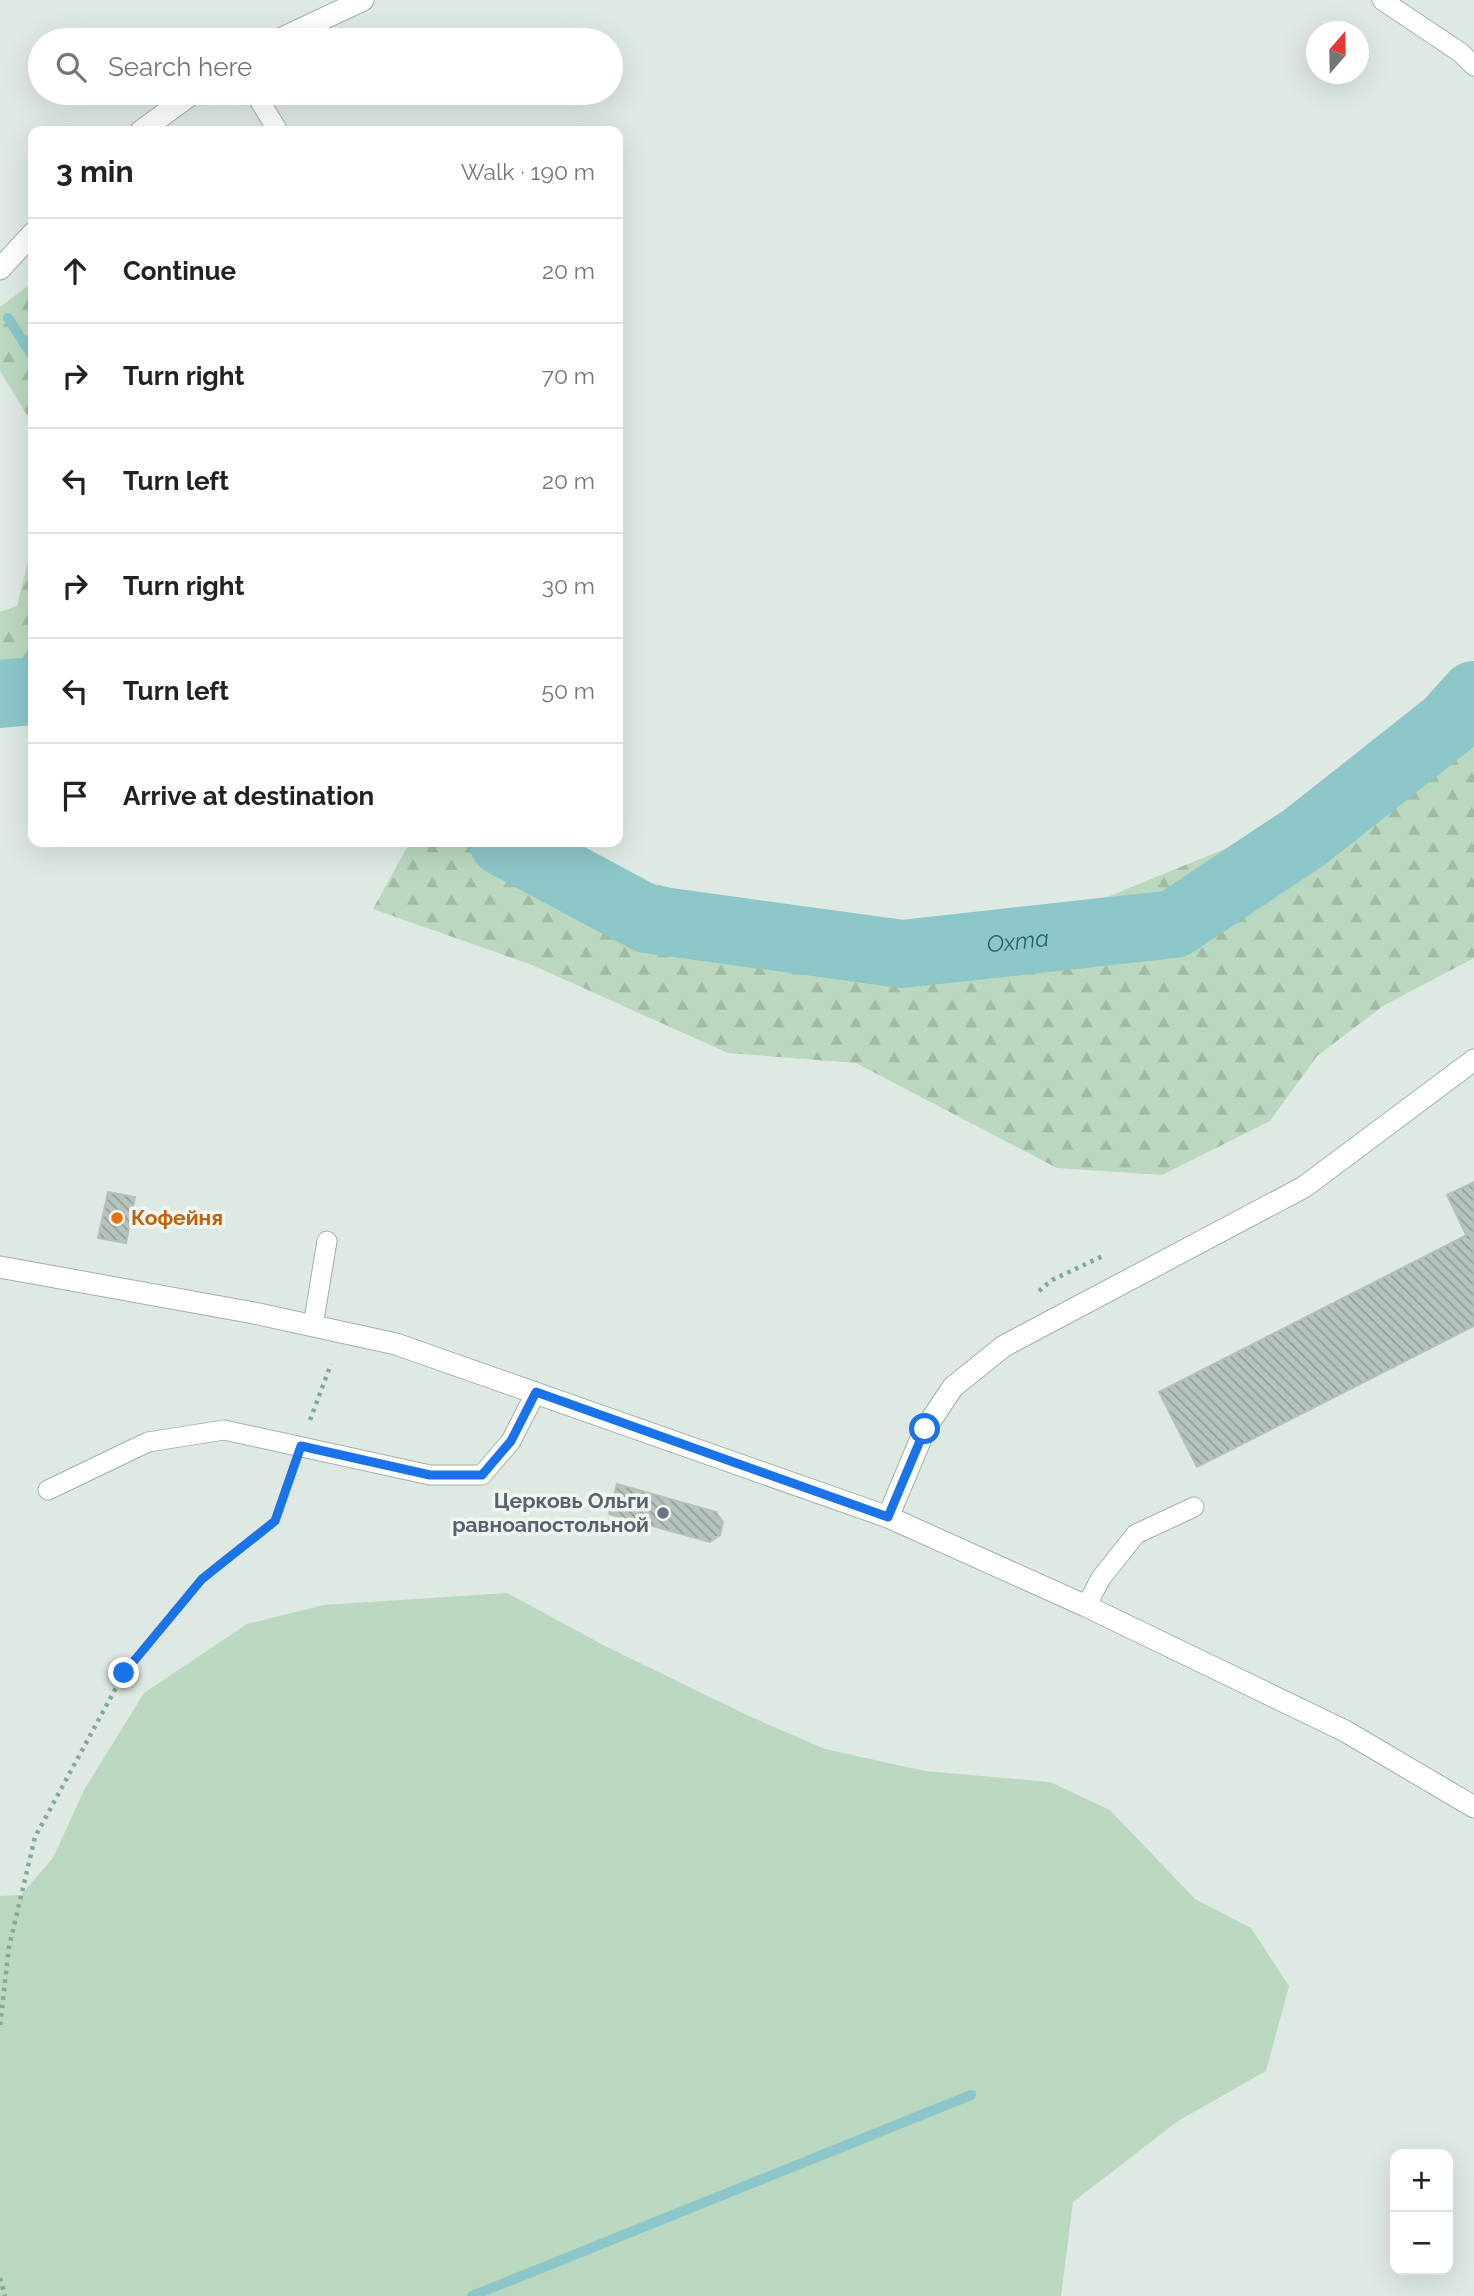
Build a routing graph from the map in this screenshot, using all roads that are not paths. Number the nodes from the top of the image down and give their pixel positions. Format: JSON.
{"nodes":[{"id":1,"x":363,"y":0,"type":"edge"},
{"id":2,"x":1382,"y":0,"type":"edge"},
{"id":3,"x":304,"y":28,"type":"edge"},
{"id":4,"x":1474,"y":66,"type":"edge"},
{"id":5,"x":177,"y":105,"type":"edge"},
{"id":6,"x":262,"y":105,"type":"edge"},
{"id":7,"x":148,"y":126,"type":"edge"},
{"id":8,"x":275,"y":126,"type":"edge"},
{"id":9,"x":28,"y":238,"type":"edge"},
{"id":10,"x":0,"y":269,"type":"edge"},
{"id":11,"x":1474,"y":1060,"type":"edge"},
{"id":12,"x":327,"y":1241,"type":"dead end"},
{"id":13,"x":0,"y":1267,"type":"edge"},
{"id":14,"x":313,"y":1326,"type":"junction"},
{"id":15,"x":536,"y":1392,"type":"junction"},
{"id":16,"x":48,"y":1490,"type":"dead end"},
{"id":17,"x":1194,"y":1507,"type":"dead end"},
{"id":18,"x":888,"y":1517,"type":"junction"},
{"id":19,"x":1086,"y":1606,"type":"junction"},
{"id":20,"x":1474,"y":1807,"type":"edge"}],
"edges":[{"from":1,"to":3,"type":"street"},
{"from":2,"to":4,"type":"lane"},
{"from":5,"to":7,"type":"street"},
{"from":6,"to":8,"type":"lane"},
{"from":9,"to":10,"type":"street"},
{"from":11,"to":18,"type":"street"},
{"from":12,"to":14,"type":"lane"},
{"from":13,"to":14,"type":"street"},
{"from":14,"to":15,"type":"street"},
{"from":15,"to":16,"type":"lane"},
{"from":15,"to":18,"type":"street"},
{"from":17,"to":19,"type":"lane"},
{"from":18,"to":19,"type":"street"},
{"from":19,"to":20,"type":"street"}]}
